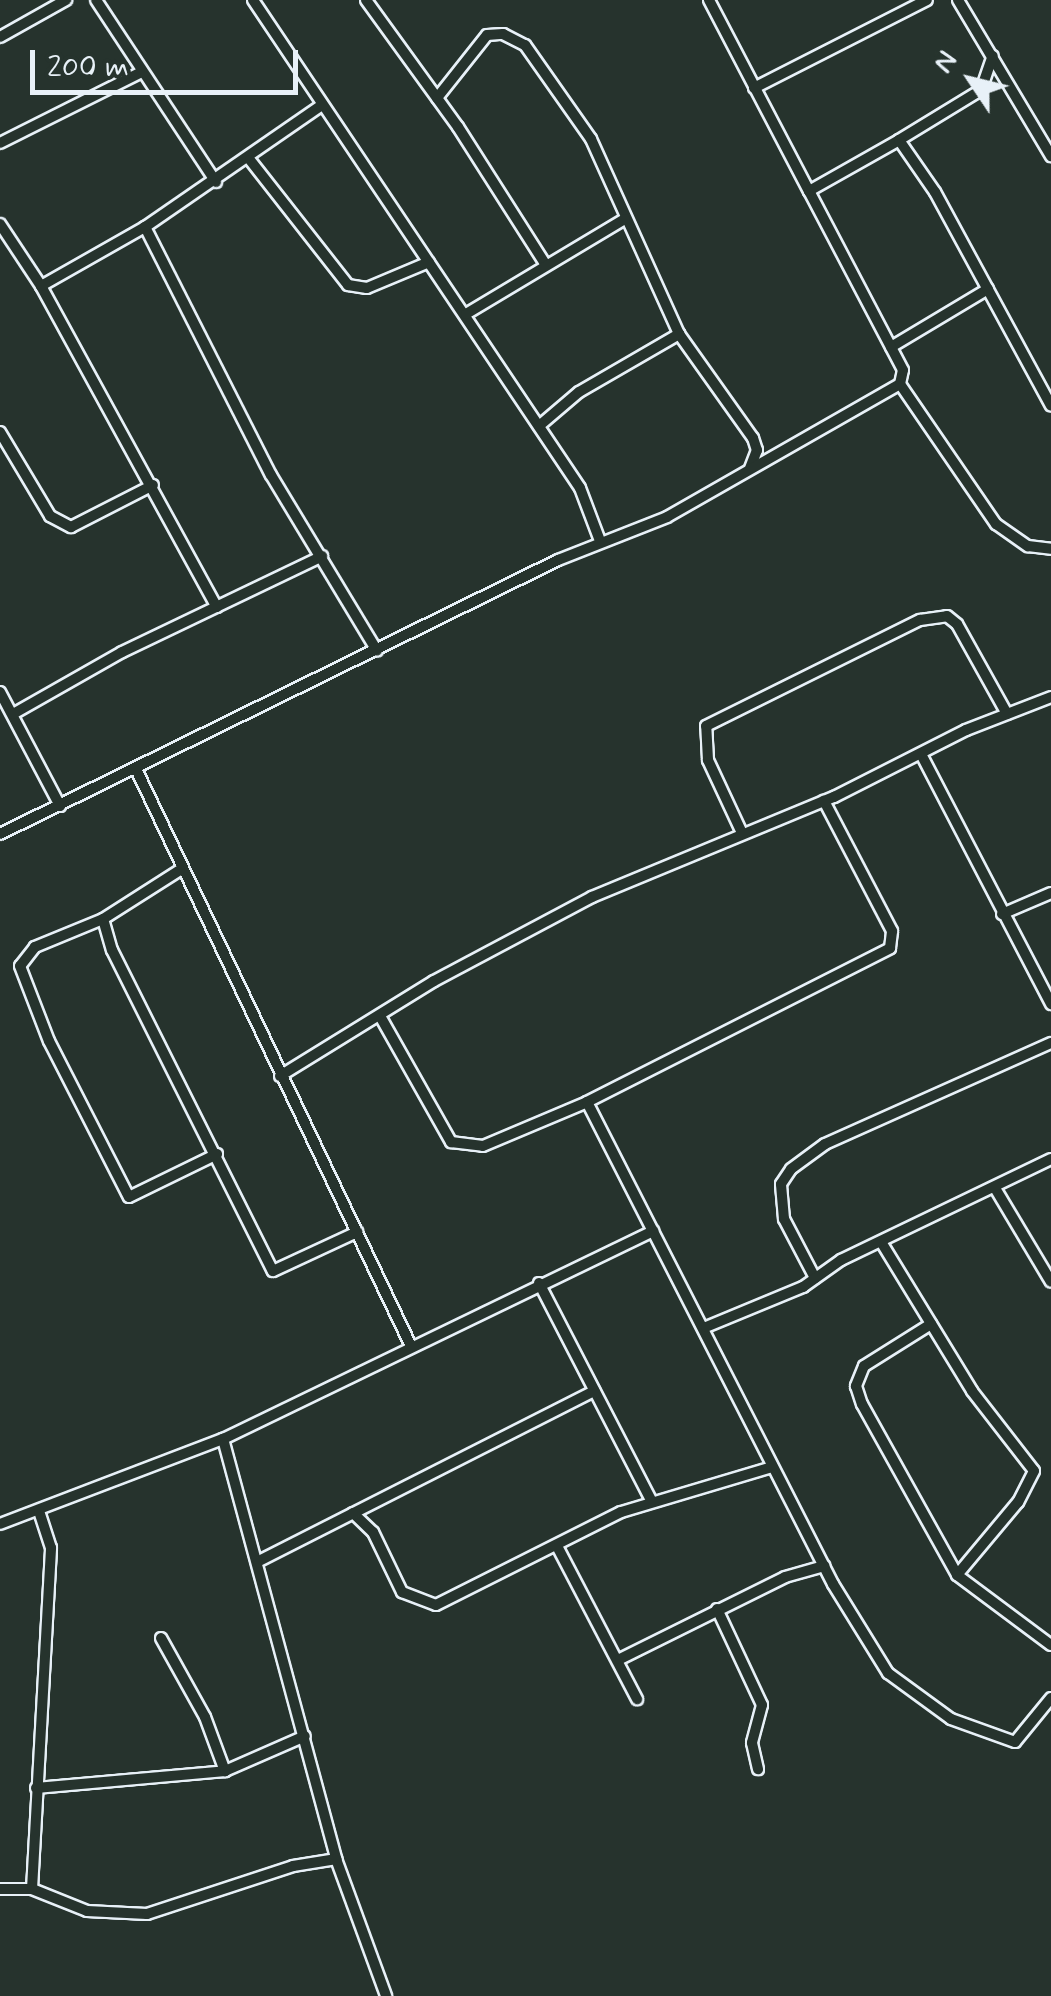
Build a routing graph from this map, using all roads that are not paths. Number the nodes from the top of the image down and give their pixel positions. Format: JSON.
{"nodes":[{"id":1,"x":66,"y":0,"type":"edge"},
{"id":2,"x":96,"y":0,"type":"edge"},
{"id":3,"x":254,"y":0,"type":"edge"},
{"id":4,"x":366,"y":0,"type":"edge"},
{"id":5,"x":709,"y":0,"type":"edge"},
{"id":6,"x":927,"y":0,"type":"edge"},
{"id":7,"x":958,"y":0,"type":"edge"},
{"id":8,"x":0,"y":37,"type":"edge"},
{"id":9,"x":998,"y":69,"type":"junction"},
{"id":10,"x":142,"y":72,"type":"junction"},
{"id":11,"x":754,"y":88,"type":"junction"},
{"id":12,"x":437,"y":98,"type":"junction"},
{"id":13,"x":322,"y":105,"type":"junction"},
{"id":14,"x":898,"y":140,"type":"junction"},
{"id":15,"x":0,"y":142,"type":"edge"},
{"id":16,"x":1051,"y":156,"type":"edge"},
{"id":17,"x":250,"y":160,"type":"junction"},
{"id":18,"x":216,"y":182,"type":"junction"},
{"id":19,"x":809,"y":191,"type":"junction"},
{"id":20,"x":625,"y":219,"type":"junction"},
{"id":21,"x":0,"y":224,"type":"edge"},
{"id":22,"x":145,"y":227,"type":"junction"},
{"id":23,"x":429,"y":262,"type":"junction"},
{"id":24,"x":546,"y":265,"type":"junction"},
{"id":25,"x":41,"y":286,"type":"junction"},
{"id":26,"x":988,"y":290,"type":"junction"},
{"id":27,"x":466,"y":314,"type":"junction"},
{"id":28,"x":679,"y":334,"type":"junction"},
{"id":29,"x":891,"y":347,"type":"junction"},
{"id":30,"x":900,"y":384,"type":"junction"},
{"id":31,"x":1050,"y":404,"type":"edge"},
{"id":32,"x":539,"y":426,"type":"junction"},
{"id":33,"x":0,"y":432,"type":"edge"},
{"id":34,"x":747,"y":474,"type":"junction"},
{"id":35,"x":153,"y":485,"type":"junction"},
{"id":36,"x":600,"y":541,"type":"junction"},
{"id":37,"x":1051,"y":549,"type":"edge"},
{"id":38,"x":322,"y":556,"type":"junction"},
{"id":39,"x":217,"y":607,"type":"junction"},
{"id":40,"x":377,"y":652,"type":"junction"},
{"id":41,"x":0,"y":692,"type":"edge"},
{"id":42,"x":1051,"y":696,"type":"edge"},
{"id":43,"x":13,"y":714,"type":"junction"},
{"id":44,"x":1007,"y":714,"type":"junction"},
{"id":45,"x":921,"y":754,"type":"junction"},
{"id":46,"x":136,"y":768,"type":"junction"},
{"id":47,"x":824,"y":801,"type":"junction"},
{"id":48,"x":60,"y":806,"type":"junction"},
{"id":49,"x":0,"y":834,"type":"edge"},
{"id":50,"x":742,"y":834,"type":"junction"},
{"id":51,"x":180,"y":870,"type":"junction"},
{"id":52,"x":1051,"y":893,"type":"edge"},
{"id":53,"x":1002,"y":914,"type":"junction"},
{"id":54,"x":103,"y":920,"type":"junction"},
{"id":55,"x":1051,"y":1004,"type":"edge"},
{"id":56,"x":380,"y":1016,"type":"junction"},
{"id":57,"x":1051,"y":1043,"type":"edge"},
{"id":58,"x":280,"y":1076,"type":"junction"},
{"id":59,"x":587,"y":1102,"type":"junction"},
{"id":60,"x":216,"y":1154,"type":"junction"},
{"id":61,"x":1051,"y":1160,"type":"edge"},
{"id":62,"x":995,"y":1188,"type":"junction"},
{"id":63,"x":653,"y":1231,"type":"junction"},
{"id":64,"x":356,"y":1232,"type":"junction"},
{"id":65,"x":883,"y":1245,"type":"junction"},
{"id":66,"x":816,"y":1278,"type":"junction"},
{"id":67,"x":1051,"y":1282,"type":"edge"},
{"id":68,"x":539,"y":1283,"type":"junction"},
{"id":69,"x":931,"y":1324,"type":"junction"},
{"id":70,"x":706,"y":1327,"type":"junction"},
{"id":71,"x":411,"y":1346,"type":"junction"},
{"id":72,"x":594,"y":1391,"type":"junction"},
{"id":73,"x":223,"y":1439,"type":"junction"},
{"id":74,"x":772,"y":1468,"type":"junction"},
{"id":75,"x":652,"y":1502,"type":"junction"},
{"id":76,"x":39,"y":1511,"type":"junction"},
{"id":77,"x":353,"y":1513,"type":"junction"},
{"id":78,"x":0,"y":1524,"type":"edge"},
{"id":79,"x":557,"y":1546,"type":"junction"},
{"id":80,"x":259,"y":1561,"type":"junction"},
{"id":81,"x":824,"y":1566,"type":"junction"},
{"id":82,"x":958,"y":1575,"type":"junction"},
{"id":83,"x":717,"y":1609,"type":"junction"},
{"id":84,"x":161,"y":1638,"type":"dead end"},
{"id":85,"x":1051,"y":1645,"type":"edge"},
{"id":86,"x":620,"y":1659,"type":"junction"},
{"id":87,"x":1051,"y":1698,"type":"edge"},
{"id":88,"x":637,"y":1699,"type":"dead end"},
{"id":89,"x":306,"y":1736,"type":"junction"},
{"id":90,"x":758,"y":1769,"type":"dead end"},
{"id":91,"x":225,"y":1771,"type":"junction"},
{"id":92,"x":36,"y":1788,"type":"junction"},
{"id":93,"x":336,"y":1858,"type":"junction"},
{"id":94,"x":0,"y":1889,"type":"edge"},
{"id":95,"x":32,"y":1889,"type":"junction"},
{"id":96,"x":386,"y":1996,"type":"edge"}],
"edges":[{"from":1,"to":8,"type":"street"},
{"from":2,"to":10,"type":"street"},
{"from":3,"to":13,"type":"street"},
{"from":4,"to":12,"type":"street"},
{"from":5,"to":11,"type":"street"},
{"from":6,"to":11,"type":"street"},
{"from":7,"to":9,"type":"street"},
{"from":9,"to":14,"type":"street"},
{"from":9,"to":16,"type":"street"},
{"from":10,"to":15,"type":"street"},
{"from":10,"to":18,"type":"street"},
{"from":11,"to":19,"type":"street"},
{"from":12,"to":20,"type":"street"},
{"from":12,"to":24,"type":"street"},
{"from":13,"to":17,"type":"street"},
{"from":13,"to":23,"type":"street"},
{"from":14,"to":19,"type":"street"},
{"from":14,"to":26,"type":"street"},
{"from":17,"to":18,"type":"street"},
{"from":17,"to":23,"type":"street"},
{"from":18,"to":22,"type":"street"},
{"from":19,"to":29,"type":"street"},
{"from":20,"to":24,"type":"street"},
{"from":20,"to":28,"type":"street"},
{"from":21,"to":25,"type":"street"},
{"from":22,"to":25,"type":"street"},
{"from":22,"to":38,"type":"street"},
{"from":23,"to":27,"type":"street"},
{"from":24,"to":27,"type":"street"},
{"from":25,"to":35,"type":"street"},
{"from":26,"to":29,"type":"street"},
{"from":26,"to":31,"type":"street"},
{"from":27,"to":32,"type":"street"},
{"from":28,"to":32,"type":"street"},
{"from":28,"to":34,"type":"street"},
{"from":29,"to":30,"type":"street"},
{"from":30,"to":34,"type":"street"},
{"from":30,"to":37,"type":"street"},
{"from":32,"to":36,"type":"street"},
{"from":33,"to":35,"type":"street"},
{"from":34,"to":36,"type":"street"},
{"from":35,"to":39,"type":"street"},
{"from":36,"to":40,"type":"street"},
{"from":38,"to":39,"type":"street"},
{"from":38,"to":40,"type":"street"},
{"from":39,"to":43,"type":"street"},
{"from":40,"to":46,"type":"street"},
{"from":41,"to":43,"type":"street"},
{"from":42,"to":44,"type":"street"},
{"from":43,"to":48,"type":"street"},
{"from":44,"to":45,"type":"street"},
{"from":44,"to":50,"type":"street"},
{"from":45,"to":47,"type":"street"},
{"from":45,"to":53,"type":"street"},
{"from":46,"to":48,"type":"street"},
{"from":46,"to":51,"type":"street"},
{"from":47,"to":50,"type":"street"},
{"from":47,"to":59,"type":"street"},
{"from":48,"to":49,"type":"street"},
{"from":50,"to":56,"type":"street"},
{"from":51,"to":54,"type":"street"},
{"from":51,"to":58,"type":"street"},
{"from":52,"to":53,"type":"street"},
{"from":53,"to":55,"type":"street"},
{"from":54,"to":60,"type":"street"},
{"from":54,"to":60,"type":"street"},
{"from":56,"to":58,"type":"street"},
{"from":56,"to":59,"type":"street"},
{"from":57,"to":66,"type":"street"},
{"from":58,"to":64,"type":"street"},
{"from":59,"to":63,"type":"street"},
{"from":60,"to":64,"type":"street"},
{"from":61,"to":62,"type":"street"},
{"from":62,"to":65,"type":"street"},
{"from":62,"to":67,"type":"street"},
{"from":63,"to":68,"type":"street"},
{"from":63,"to":70,"type":"street"},
{"from":64,"to":71,"type":"street"},
{"from":65,"to":66,"type":"street"},
{"from":65,"to":69,"type":"street"},
{"from":66,"to":70,"type":"street"},
{"from":68,"to":71,"type":"street"},
{"from":68,"to":72,"type":"street"},
{"from":69,"to":82,"type":"street"},
{"from":69,"to":82,"type":"street"},
{"from":70,"to":74,"type":"street"},
{"from":71,"to":73,"type":"street"},
{"from":72,"to":75,"type":"street"},
{"from":72,"to":77,"type":"street"},
{"from":73,"to":76,"type":"street"},
{"from":73,"to":80,"type":"street"},
{"from":74,"to":75,"type":"street"},
{"from":74,"to":81,"type":"street"},
{"from":75,"to":79,"type":"street"},
{"from":76,"to":78,"type":"street"},
{"from":76,"to":92,"type":"street"},
{"from":77,"to":79,"type":"street"},
{"from":77,"to":80,"type":"street"},
{"from":79,"to":86,"type":"street"},
{"from":80,"to":89,"type":"street"},
{"from":81,"to":83,"type":"street"},
{"from":81,"to":87,"type":"street"},
{"from":82,"to":85,"type":"street"},
{"from":83,"to":86,"type":"street"},
{"from":83,"to":90,"type":"street"},
{"from":84,"to":91,"type":"street"},
{"from":86,"to":88,"type":"street"},
{"from":89,"to":91,"type":"street"},
{"from":89,"to":93,"type":"street"},
{"from":91,"to":92,"type":"street"},
{"from":92,"to":95,"type":"street"},
{"from":93,"to":95,"type":"street"},
{"from":93,"to":96,"type":"street"},
{"from":94,"to":95,"type":"street"}]}
